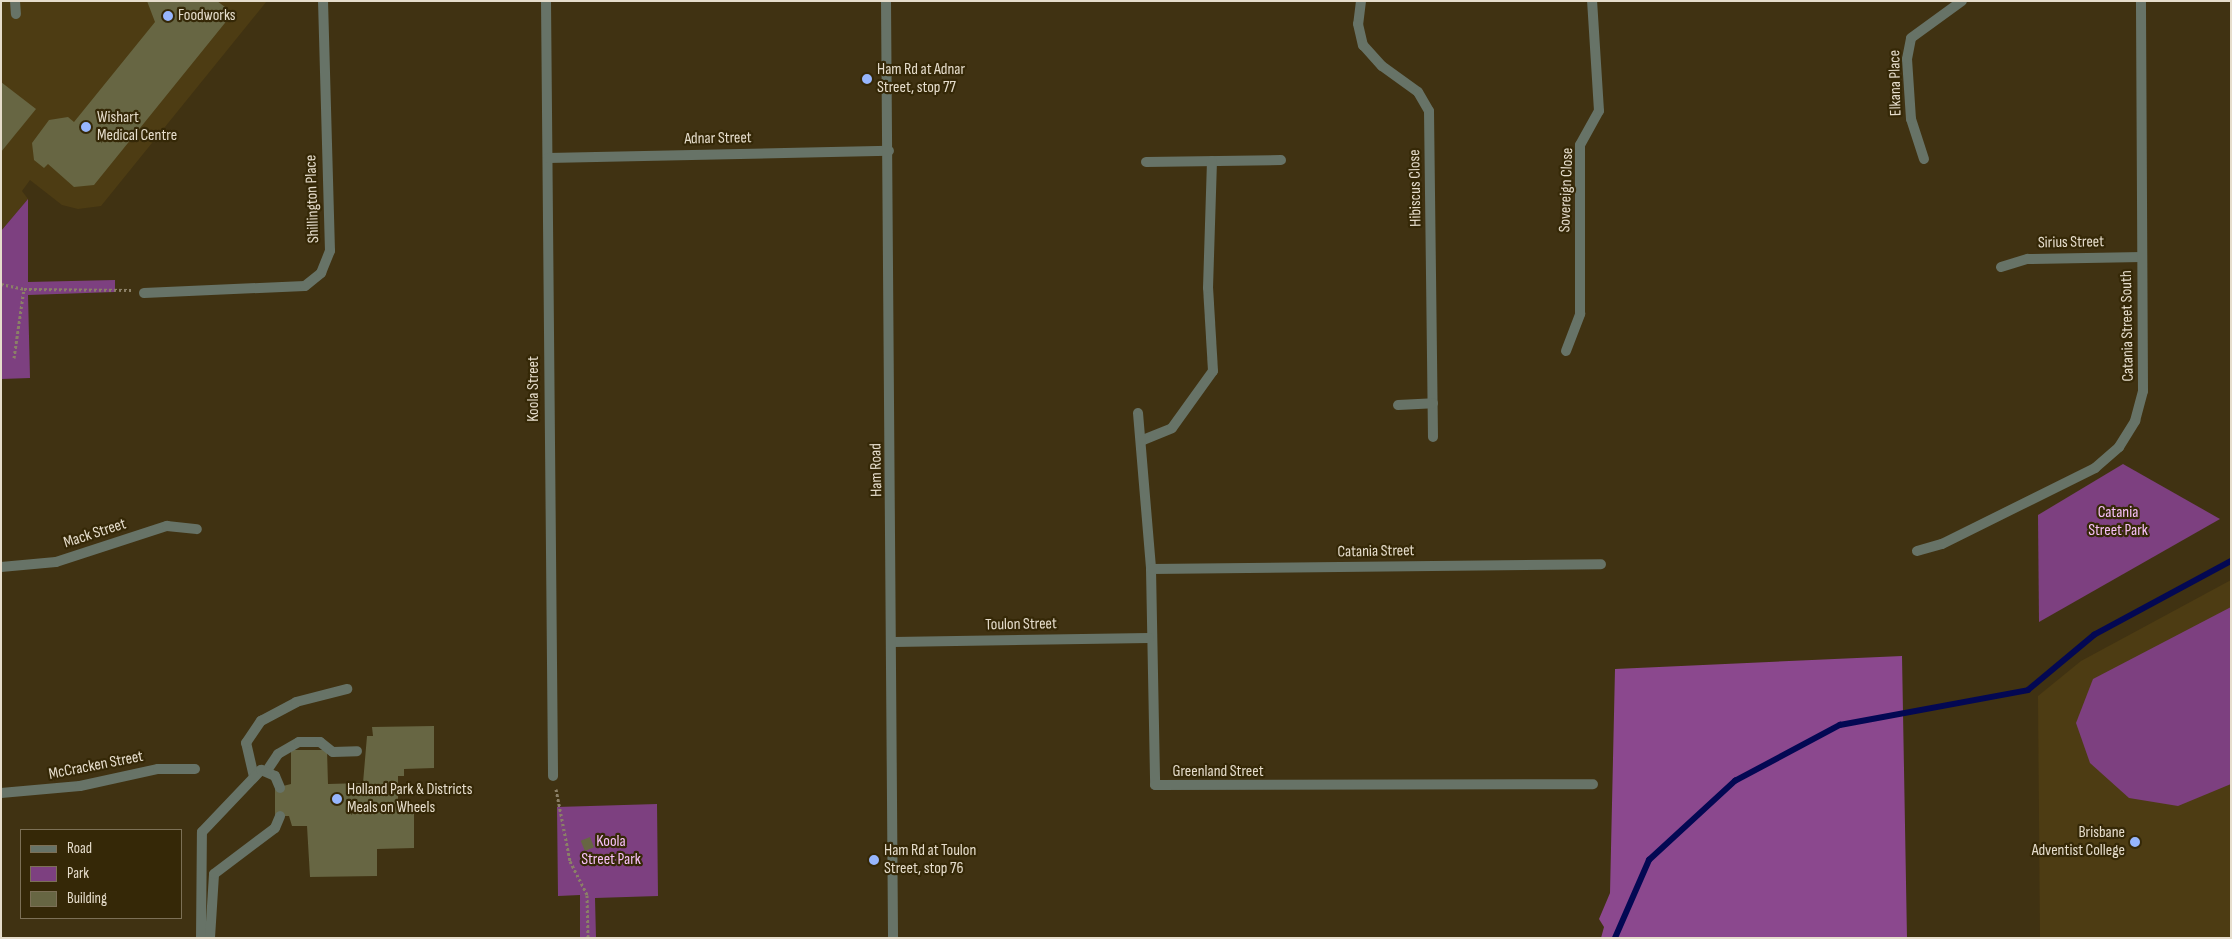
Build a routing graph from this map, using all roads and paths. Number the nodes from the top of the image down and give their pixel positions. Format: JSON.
{"nodes":[{"id":1,"x":15,"y":1,"type":"edge"},
{"id":2,"x":323,"y":1,"type":"edge"},
{"id":3,"x":546,"y":1,"type":"edge"},
{"id":4,"x":886,"y":1,"type":"edge"},
{"id":5,"x":1360,"y":1,"type":"edge"},
{"id":6,"x":1592,"y":1,"type":"edge"},
{"id":7,"x":1962,"y":1,"type":"edge"},
{"id":8,"x":2141,"y":1,"type":"edge"},
{"id":9,"x":16,"y":14,"type":"dead end"},
{"id":10,"x":889,"y":151,"type":"junction"},
{"id":11,"x":548,"y":158,"type":"junction"},
{"id":12,"x":1924,"y":159,"type":"dead end"},
{"id":13,"x":1282,"y":160,"type":"dead end"},
{"id":14,"x":1212,"y":161,"type":"junction"},
{"id":15,"x":1146,"y":162,"type":"dead end"},
{"id":16,"x":2142,"y":257,"type":"junction"},
{"id":17,"x":2001,"y":266,"type":"dead end"},
{"id":18,"x":1,"y":284,"type":"edge"},
{"id":19,"x":24,"y":288,"type":"junction"},
{"id":20,"x":144,"y":293,"type":"joint"},
{"id":21,"x":1566,"y":351,"type":"dead end"},
{"id":22,"x":14,"y":358,"type":"dead end"},
{"id":23,"x":1433,"y":403,"type":"junction"},
{"id":24,"x":1398,"y":405,"type":"dead end"},
{"id":25,"x":1138,"y":413,"type":"dead end"},
{"id":26,"x":1433,"y":437,"type":"dead end"},
{"id":27,"x":1143,"y":440,"type":"junction"},
{"id":28,"x":197,"y":529,"type":"dead end"},
{"id":29,"x":1917,"y":551,"type":"dead end"},
{"id":30,"x":1601,"y":564,"type":"dead end"},
{"id":31,"x":1,"y":567,"type":"edge"},
{"id":32,"x":1151,"y":570,"type":"junction"},
{"id":33,"x":1149,"y":638,"type":"junction"},
{"id":34,"x":894,"y":642,"type":"junction"},
{"id":35,"x":347,"y":688,"type":"dead end"},
{"id":36,"x":357,"y":751,"type":"dead end"},
{"id":37,"x":196,"y":769,"type":"dead end"},
{"id":38,"x":268,"y":769,"type":"junction"},
{"id":39,"x":553,"y":776,"type":"joint"},
{"id":40,"x":254,"y":777,"type":"junction"},
{"id":41,"x":1593,"y":784,"type":"dead end"},
{"id":42,"x":280,"y":788,"type":"dead end"},
{"id":43,"x":1,"y":793,"type":"edge"},
{"id":44,"x":280,"y":816,"type":"dead end"},
{"id":45,"x":201,"y":938,"type":"edge"},
{"id":46,"x":210,"y":938,"type":"edge"},
{"id":47,"x":588,"y":938,"type":"edge"},
{"id":48,"x":893,"y":938,"type":"edge"}],
"edges":[{"from":1,"to":9,"type":"street"},
{"from":2,"to":20,"type":"street","name":"Shillington Place"},
{"from":3,"to":11,"type":"street","name":"Koola Street"},
{"from":4,"to":10,"type":"street","name":"Ham Road"},
{"from":5,"to":23,"type":"street","name":"Hibiscus Close"},
{"from":6,"to":21,"type":"street","name":"Sovereign Close"},
{"from":7,"to":12,"type":"street","name":"Elkana Place"},
{"from":8,"to":16,"type":"street","name":"Catania Street South"},
{"from":10,"to":11,"type":"street","name":"Adnar Street"},
{"from":10,"to":34,"type":"street","name":"Ham Road"},
{"from":11,"to":39,"type":"street","name":"Koola Street"},
{"from":13,"to":14,"type":"street"},
{"from":14,"to":15,"type":"street"},
{"from":14,"to":27,"type":"street"},
{"from":16,"to":17,"type":"street","name":"Sirius Street"},
{"from":16,"to":29,"type":"street","name":"Catania Street South"},
{"from":18,"to":19,"type":"path"},
{"from":19,"to":20,"type":"path"},
{"from":19,"to":22,"type":"path"},
{"from":23,"to":24,"type":"street"},
{"from":23,"to":26,"type":"street","name":"Hibiscus Close"},
{"from":25,"to":27,"type":"street","name":"Greenland Street"},
{"from":27,"to":32,"type":"street","name":"Greenland Street"},
{"from":28,"to":31,"type":"street","name":"Mack Street"},
{"from":30,"to":32,"type":"street","name":"Catania Street"},
{"from":32,"to":33,"type":"street","name":"Greenland Street"},
{"from":33,"to":34,"type":"street","name":"Toulon Street"},
{"from":33,"to":41,"type":"street","name":"Greenland Street"},
{"from":34,"to":48,"type":"street","name":"Ham Road"},
{"from":35,"to":40,"type":"street"},
{"from":36,"to":38,"type":"street"},
{"from":37,"to":43,"type":"street","name":"McCracken Street"},
{"from":38,"to":40,"type":"street"},
{"from":38,"to":42,"type":"street"},
{"from":39,"to":47,"type":"path"},
{"from":40,"to":45,"type":"street"},
{"from":44,"to":46,"type":"street"}]}
